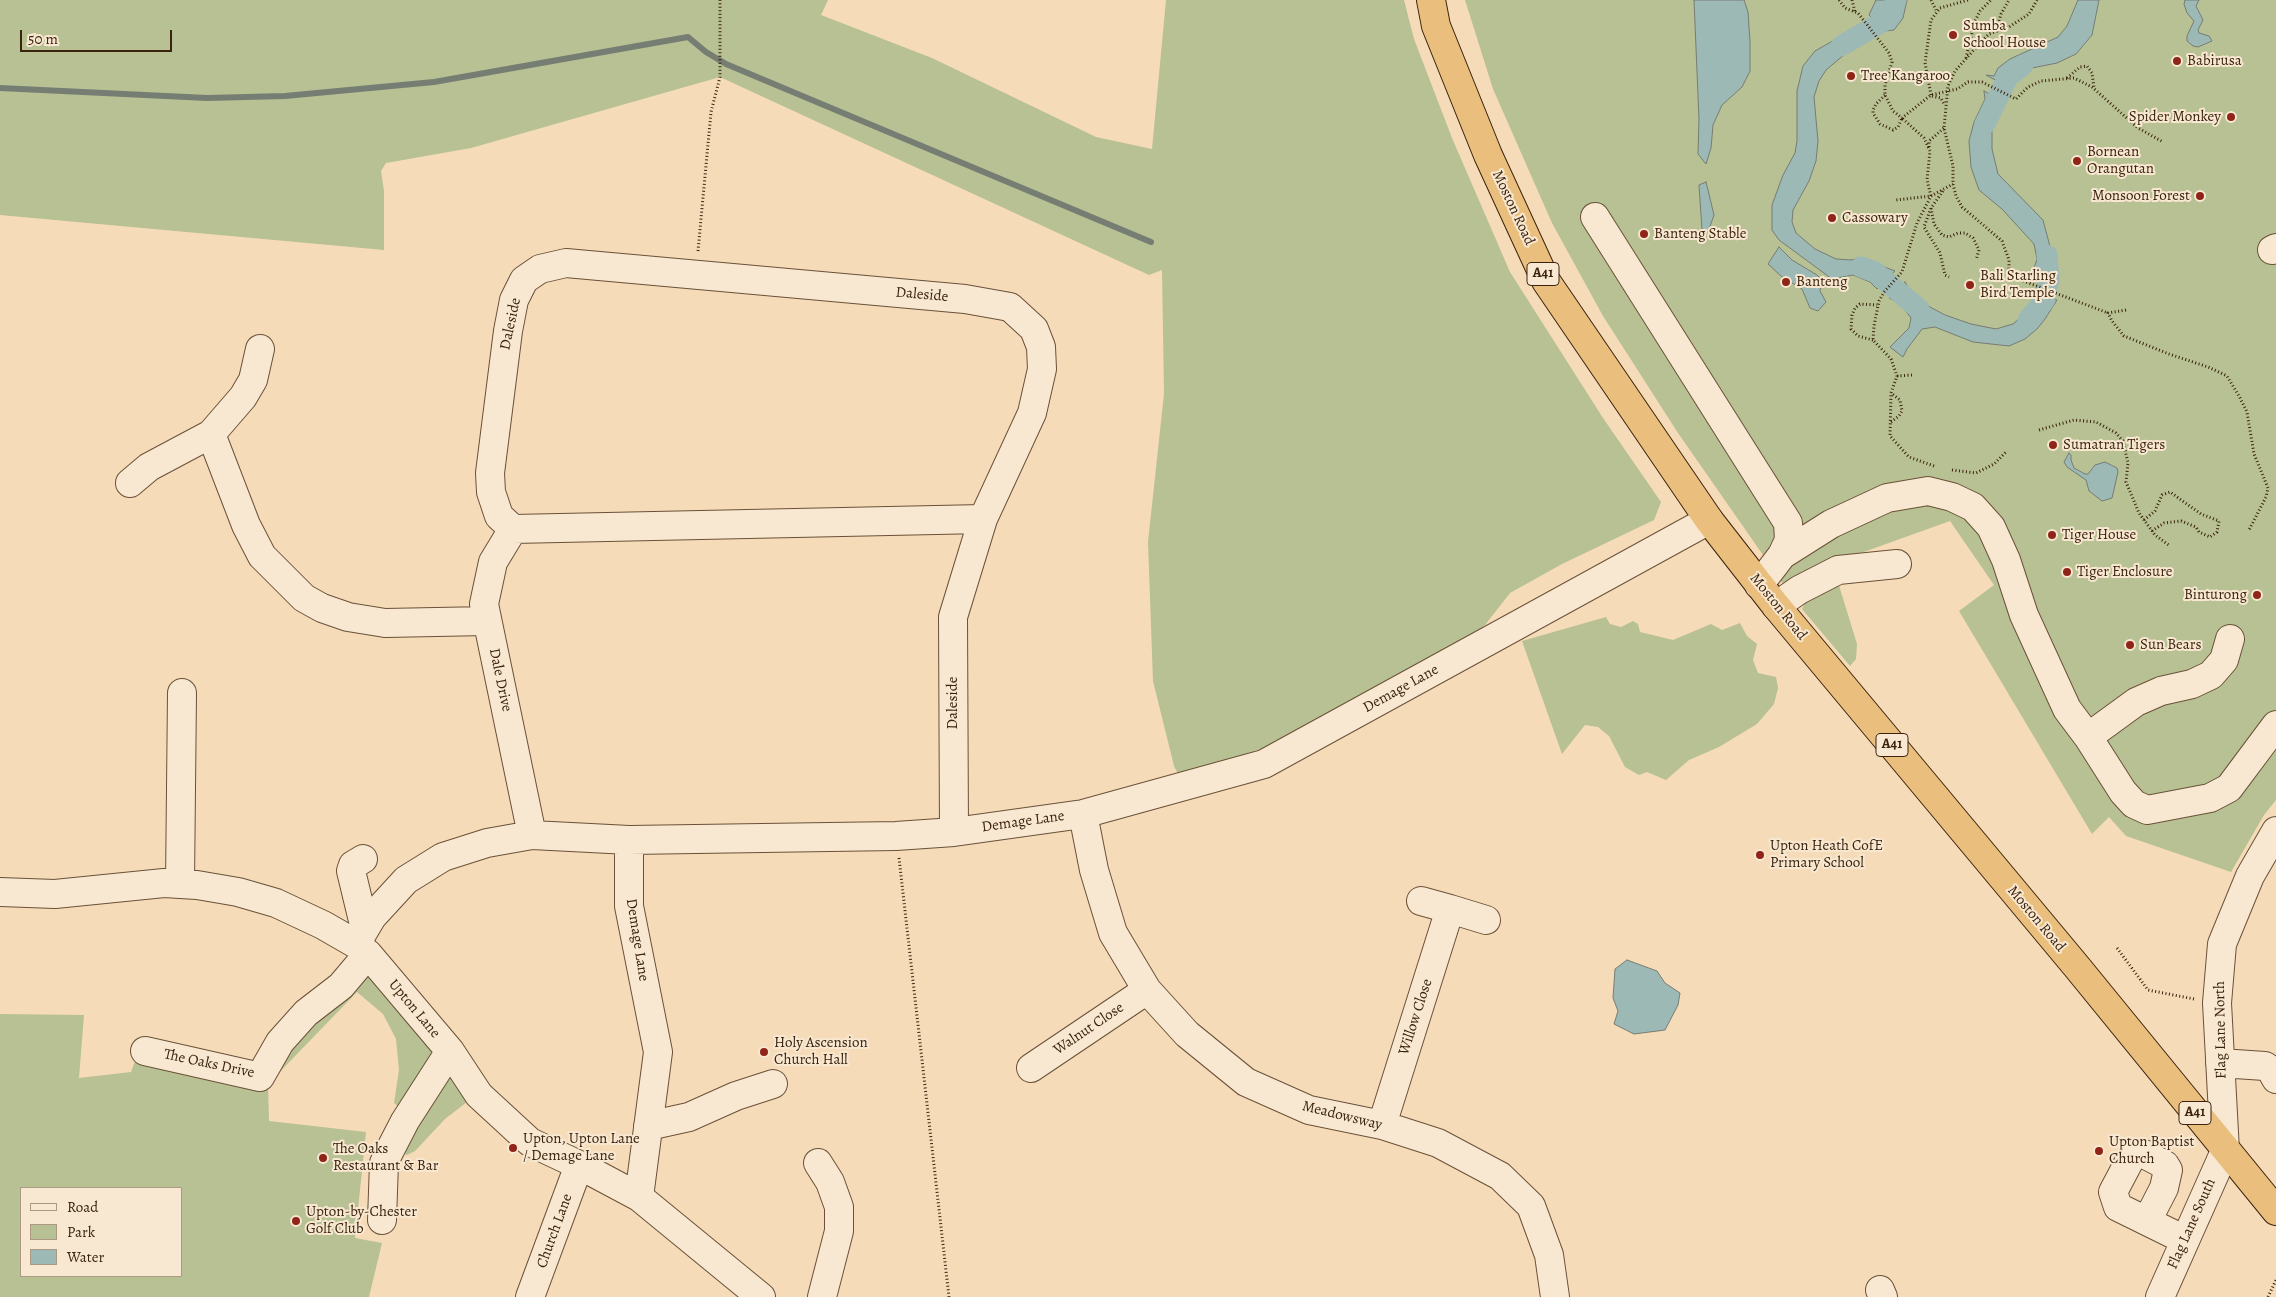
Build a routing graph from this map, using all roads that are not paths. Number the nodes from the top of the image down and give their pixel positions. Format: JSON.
{"nodes":[{"id":1,"x":1431,"y":0,"type":"edge"},
{"id":2,"x":1595,"y":217,"type":"dead end"},
{"id":3,"x":260,"y":349,"type":"dead end"},
{"id":4,"x":211,"y":434,"type":"junction"},
{"id":5,"x":130,"y":483,"type":"dead end"},
{"id":6,"x":983,"y":519,"type":"junction"},
{"id":7,"x":1709,"y":520,"type":"junction"},
{"id":8,"x":512,"y":529,"type":"junction"},
{"id":9,"x":1782,"y":555,"type":"junction"},
{"id":10,"x":1897,"y":564,"type":"dead end"},
{"id":11,"x":1759,"y":585,"type":"junction"},
{"id":12,"x":1776,"y":606,"type":"junction"},
{"id":13,"x":487,"y":621,"type":"junction"},
{"id":14,"x":2230,"y":639,"type":"dead end"},
{"id":15,"x":182,"y":693,"type":"dead end"},
{"id":16,"x":2276,"y":726,"type":"edge"},
{"id":17,"x":2088,"y":737,"type":"junction"},
{"id":18,"x":1082,"y":814,"type":"junction"},
{"id":19,"x":2276,"y":831,"type":"edge"},
{"id":20,"x":954,"y":832,"type":"junction"},
{"id":21,"x":532,"y":835,"type":"junction"},
{"id":22,"x":629,"y":840,"type":"junction"},
{"id":23,"x":363,"y":859,"type":"dead end"},
{"id":24,"x":180,"y":884,"type":"junction"},
{"id":25,"x":0,"y":892,"type":"edge"},
{"id":26,"x":1421,"y":901,"type":"dead end"},
{"id":27,"x":1450,"y":909,"type":"junction"},
{"id":28,"x":1486,"y":920,"type":"dead end"},
{"id":29,"x":363,"y":942,"type":"junction"},
{"id":30,"x":1147,"y":990,"type":"junction"},
{"id":31,"x":145,"y":1051,"type":"dead end"},
{"id":32,"x":450,"y":1051,"type":"junction"},
{"id":33,"x":2220,"y":1063,"type":"junction"},
{"id":34,"x":1032,"y":1068,"type":"dead end"},
{"id":35,"x":2276,"y":1079,"type":"edge"},
{"id":36,"x":773,"y":1084,"type":"dead end"},
{"id":37,"x":1382,"y":1125,"type":"junction"},
{"id":38,"x":648,"y":1126,"type":"junction"},
{"id":39,"x":2225,"y":1151,"type":"junction"},
{"id":40,"x":818,"y":1162,"type":"dead end"},
{"id":41,"x":579,"y":1164,"type":"junction"},
{"id":42,"x":639,"y":1197,"type":"junction"},
{"id":43,"x":2276,"y":1211,"type":"edge"},
{"id":44,"x":382,"y":1220,"type":"dead end"},
{"id":45,"x":2148,"y":1221,"type":"dead end"},
{"id":46,"x":2185,"y":1240,"type":"junction"},
{"id":47,"x":530,"y":1297,"type":"edge"},
{"id":48,"x":760,"y":1297,"type":"edge"},
{"id":49,"x":822,"y":1297,"type":"edge"},
{"id":50,"x":1555,"y":1297,"type":"edge"},
{"id":51,"x":2160,"y":1297,"type":"edge"}],
"edges":[{"from":1,"to":7,"type":"highway","name":"Moston Road","number":"A41"},
{"from":2,"to":9,"type":"street"},
{"from":3,"to":4,"type":"street"},
{"from":4,"to":5,"type":"street"},
{"from":4,"to":13,"type":"street"},
{"from":6,"to":8,"type":"street"},
{"from":6,"to":8,"type":"street","name":"Daleside"},
{"from":6,"to":20,"type":"street","name":"Daleside"},
{"from":7,"to":11,"type":"highway","name":"Moston Road","number":"A41"},
{"from":7,"to":18,"type":"street","name":"Demage Lane"},
{"from":8,"to":13,"type":"street","name":"Dale Drive"},
{"from":9,"to":11,"type":"street"},
{"from":9,"to":17,"type":"street"},
{"from":10,"to":12,"type":"street"},
{"from":11,"to":12,"type":"highway","name":"Moston Road","number":"A41"},
{"from":12,"to":39,"type":"highway","name":"Moston Road","number":"A41"},
{"from":13,"to":21,"type":"street","name":"Dale Drive"},
{"from":14,"to":17,"type":"street"},
{"from":15,"to":24,"type":"street"},
{"from":16,"to":17,"type":"street"},
{"from":18,"to":20,"type":"street","name":"Demage Lane"},
{"from":18,"to":30,"type":"street","name":"Meadowsway"},
{"from":19,"to":33,"type":"street","name":"Flag Lane North"},
{"from":20,"to":22,"type":"street","name":"Demage Lane"},
{"from":21,"to":22,"type":"street"},
{"from":21,"to":29,"type":"street"},
{"from":22,"to":38,"type":"street","name":"Demage Lane"},
{"from":23,"to":29,"type":"street"},
{"from":24,"to":25,"type":"street","name":"Upton Lane"},
{"from":24,"to":29,"type":"street","name":"Upton Lane"},
{"from":26,"to":27,"type":"street"},
{"from":27,"to":28,"type":"street"},
{"from":27,"to":37,"type":"street","name":"Willow Close"},
{"from":29,"to":31,"type":"street","name":"The Oaks Drive"},
{"from":29,"to":32,"type":"street","name":"Upton Lane"},
{"from":30,"to":34,"type":"street","name":"Walnut Close"},
{"from":30,"to":37,"type":"street","name":"Meadowsway"},
{"from":32,"to":41,"type":"street","name":"Upton Lane"},
{"from":32,"to":44,"type":"street"},
{"from":33,"to":35,"type":"street"},
{"from":33,"to":39,"type":"street","name":"Flag Lane North"},
{"from":36,"to":38,"type":"street"},
{"from":37,"to":50,"type":"street","name":"Meadowsway"},
{"from":38,"to":42,"type":"street","name":"Demage Lane"},
{"from":39,"to":43,"type":"highway","number":"A41"},
{"from":39,"to":46,"type":"street","name":"Flag Lane South"},
{"from":40,"to":49,"type":"street"},
{"from":41,"to":42,"type":"street","name":"Upton Lane"},
{"from":41,"to":47,"type":"street","name":"Church Lane"},
{"from":42,"to":48,"type":"street","name":"Upton Lane"},
{"from":45,"to":46,"type":"street"},
{"from":46,"to":51,"type":"street","name":"Flag Lane South"}]}
